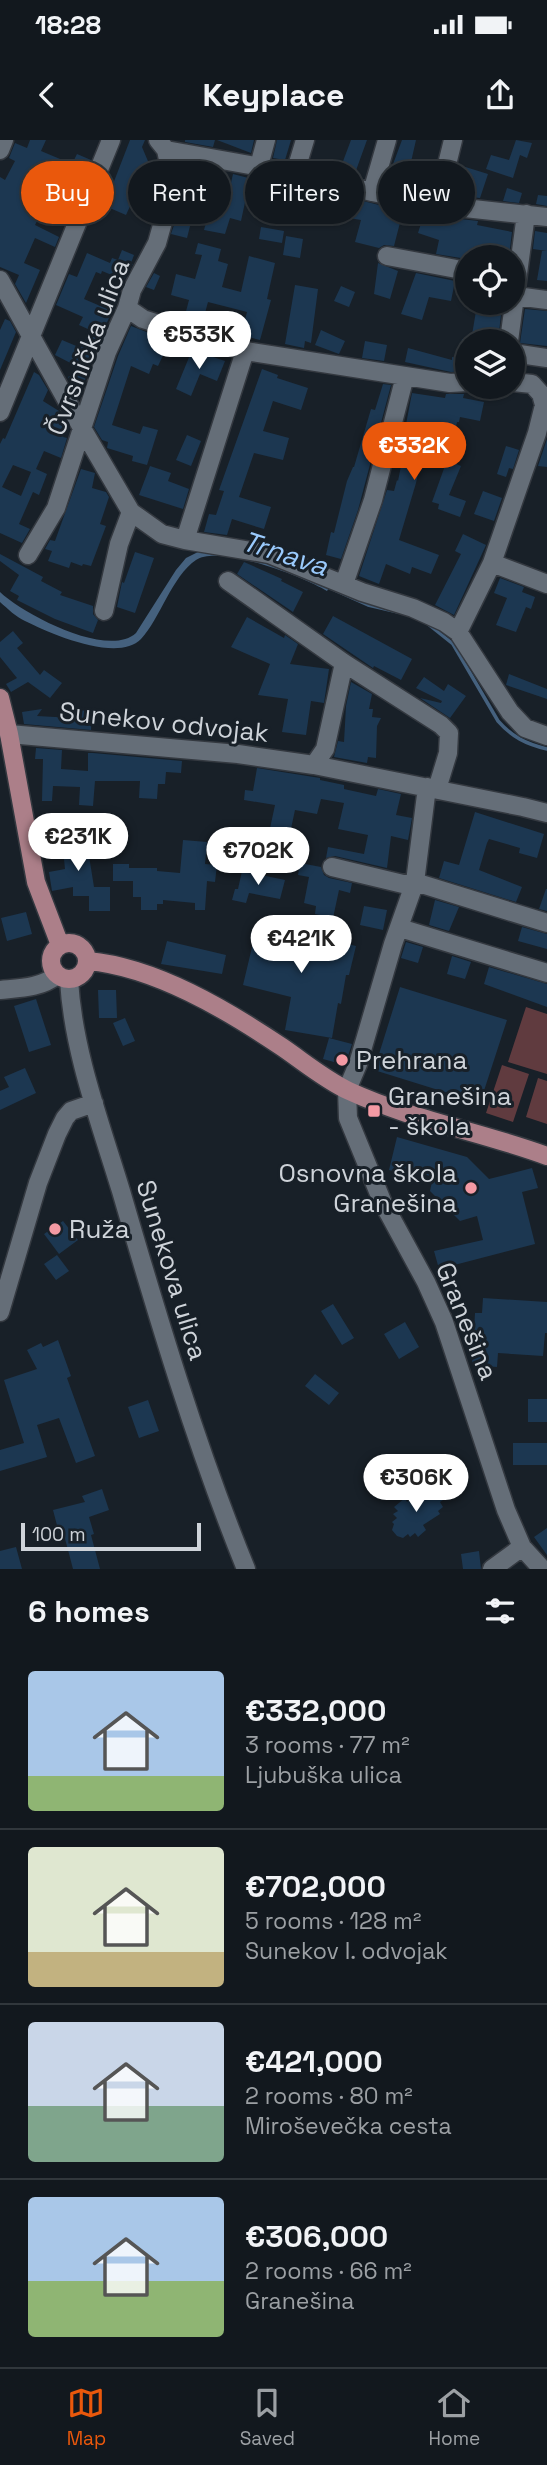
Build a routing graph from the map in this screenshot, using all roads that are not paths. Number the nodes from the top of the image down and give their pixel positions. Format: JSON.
{"nodes":[{"id":1,"x":4,"y":140,"type":"edge"},
{"id":2,"x":111,"y":140,"type":"edge"},
{"id":3,"x":266,"y":140,"type":"edge"},
{"id":4,"x":305,"y":140,"type":"edge"},
{"id":5,"x":387,"y":140,"type":"edge"},
{"id":6,"x":453,"y":140,"type":"edge"},
{"id":7,"x":162,"y":145,"type":"edge"},
{"id":8,"x":0,"y":150,"type":"edge"},
{"id":9,"x":260,"y":161,"type":"edge"},
{"id":10,"x":299,"y":161,"type":"edge"},
{"id":11,"x":448,"y":161,"type":"edge"},
{"id":12,"x":245,"y":163,"type":"edge"},
{"id":13,"x":364,"y":190,"type":"edge"},
{"id":14,"x":372,"y":192,"type":"junction"},
{"id":15,"x":378,"y":193,"type":"edge"},
{"id":16,"x":475,"y":209,"type":"edge"},
{"id":17,"x":526,"y":214,"type":"junction"},
{"id":18,"x":547,"y":217,"type":"edge"},
{"id":19,"x":521,"y":245,"type":"edge"},
{"id":20,"x":387,"y":256,"type":"dead end"},
{"id":21,"x":455,"y":269,"type":"edge"},
{"id":22,"x":0,"y":280,"type":"edge"},
{"id":23,"x":525,"y":290,"type":"edge"},
{"id":24,"x":547,"y":300,"type":"edge"},
{"id":25,"x":127,"y":308,"type":"junction"},
{"id":26,"x":32,"y":337,"type":"junction"},
{"id":27,"x":245,"y":351,"type":"junction"},
{"id":28,"x":525,"y":355,"type":"edge"},
{"id":29,"x":547,"y":358,"type":"edge"},
{"id":30,"x":405,"y":376,"type":"junction"},
{"id":31,"x":455,"y":383,"type":"edge"},
{"id":32,"x":525,"y":383,"type":"edge"},
{"id":33,"x":0,"y":412,"type":"edge"},
{"id":34,"x":544,"y":419,"type":"edge"},
{"id":35,"x":83,"y":430,"type":"junction"},
{"id":36,"x":131,"y":512,"type":"junction"},
{"id":37,"x":185,"y":540,"type":"junction"},
{"id":38,"x":28,"y":555,"type":"dead end"},
{"id":39,"x":492,"y":564,"type":"junction"},
{"id":40,"x":228,"y":581,"type":"dead end"},
{"id":41,"x":344,"y":584,"type":"junction"},
{"id":42,"x":547,"y":584,"type":"edge"},
{"id":43,"x":104,"y":611,"type":"dead end"},
{"id":44,"x":458,"y":632,"type":"junction"},
{"id":45,"x":344,"y":663,"type":"junction"},
{"id":46,"x":0,"y":698,"type":"edge"},
{"id":47,"x":9,"y":734,"type":"junction"},
{"id":48,"x":547,"y":736,"type":"edge"},
{"id":49,"x":314,"y":765,"type":"junction"},
{"id":50,"x":432,"y":788,"type":"junction"},
{"id":51,"x":547,"y":813,"type":"edge"},
{"id":52,"x":332,"y":867,"type":"dead end"},
{"id":53,"x":415,"y":882,"type":"junction"},
{"id":54,"x":547,"y":923,"type":"edge"},
{"id":55,"x":400,"y":928,"type":"junction"},
{"id":56,"x":60,"y":945,"type":"junction"},
{"id":57,"x":88,"y":961,"type":"junction"},
{"id":58,"x":547,"y":973,"type":"edge"},
{"id":59,"x":63,"y":978,"type":"junction"},
{"id":60,"x":0,"y":990,"type":"edge"},
{"id":61,"x":347,"y":1090,"type":"junction"},
{"id":62,"x":94,"y":1103,"type":"junction"},
{"id":63,"x":547,"y":1156,"type":"edge"},
{"id":64,"x":0,"y":1312,"type":"edge"},
{"id":65,"x":522,"y":1546,"type":"junction"},
{"id":66,"x":246,"y":1569,"type":"edge"},
{"id":67,"x":492,"y":1569,"type":"edge"},
{"id":68,"x":542,"y":1569,"type":"edge"}],
"edges":[{"from":1,"to":8,"type":"street"},
{"from":2,"to":26,"type":"street"},
{"from":3,"to":9,"type":"street"},
{"from":4,"to":10,"type":"street"},
{"from":5,"to":14,"type":"street"},
{"from":6,"to":11,"type":"street"},
{"from":7,"to":12,"type":"street"},
{"from":7,"to":25,"type":"street","name":"Čvrsnička ulica"},
{"from":13,"to":14,"type":"street"},
{"from":14,"to":15,"type":"street"},
{"from":16,"to":17,"type":"street"},
{"from":17,"to":18,"type":"street"},
{"from":17,"to":19,"type":"street"},
{"from":20,"to":21,"type":"street"},
{"from":22,"to":26,"type":"street"},
{"from":23,"to":24,"type":"street"},
{"from":25,"to":27,"type":"street"},
{"from":25,"to":35,"type":"street","name":"Čvrsnička ulica"},
{"from":26,"to":33,"type":"street"},
{"from":26,"to":35,"type":"street"},
{"from":27,"to":30,"type":"street"},
{"from":27,"to":37,"type":"street"},
{"from":28,"to":29,"type":"street"},
{"from":30,"to":31,"type":"street"},
{"from":30,"to":41,"type":"street"},
{"from":32,"to":34,"type":"street"},
{"from":34,"to":39,"type":"street"},
{"from":35,"to":36,"type":"street"},
{"from":35,"to":38,"type":"street","name":"Čvrsnička ulica"},
{"from":36,"to":37,"type":"street"},
{"from":36,"to":43,"type":"street"},
{"from":37,"to":41,"type":"street"},
{"from":39,"to":42,"type":"street"},
{"from":39,"to":44,"type":"street"},
{"from":40,"to":45,"type":"street"},
{"from":41,"to":44,"type":"street"},
{"from":44,"to":48,"type":"street"},
{"from":45,"to":49,"type":"street"},
{"from":45,"to":50,"type":"street"},
{"from":46,"to":47,"type":"main road"},
{"from":47,"to":49,"type":"street","name":"Sunekov odvojak"},
{"from":47,"to":56,"type":"main road"},
{"from":49,"to":50,"type":"street","name":"Sunekov odvojak"},
{"from":50,"to":51,"type":"street","name":"Sunekov odvojak"},
{"from":50,"to":53,"type":"street"},
{"from":52,"to":53,"type":"street"},
{"from":53,"to":54,"type":"street"},
{"from":53,"to":55,"type":"street"},
{"from":55,"to":58,"type":"street"},
{"from":55,"to":61,"type":"street"},
{"from":56,"to":57,"type":"main road"},
{"from":56,"to":59,"type":"main road"},
{"from":57,"to":59,"type":"main road"},
{"from":57,"to":61,"type":"main road"},
{"from":59,"to":60,"type":"street"},
{"from":59,"to":62,"type":"street","name":"Sunekova ulica"},
{"from":61,"to":63,"type":"main road"},
{"from":61,"to":65,"type":"street","name":"Granešina"},
{"from":62,"to":64,"type":"street"},
{"from":62,"to":66,"type":"street","name":"Sunekova ulica"},
{"from":65,"to":67,"type":"street"},
{"from":65,"to":68,"type":"street","name":"Granešina"}]}
